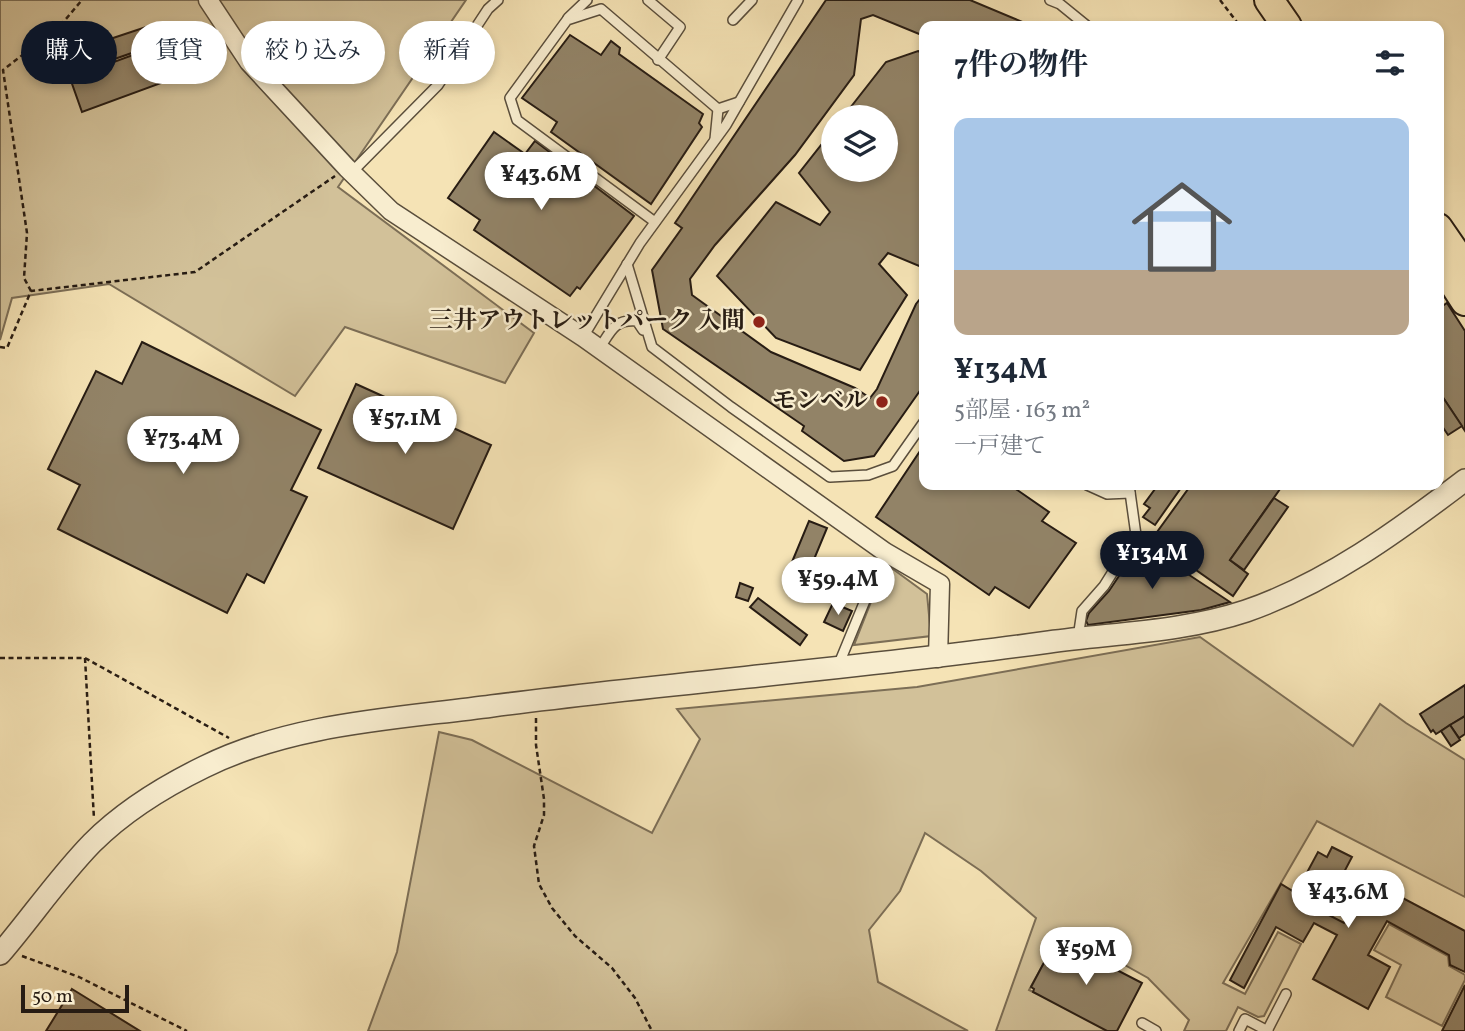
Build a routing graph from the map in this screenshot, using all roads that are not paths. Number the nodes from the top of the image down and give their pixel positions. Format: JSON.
{"nodes":[{"id":1,"x":208,"y":0,"type":"edge"},
{"id":2,"x":498,"y":0,"type":"edge"},
{"id":3,"x":587,"y":0,"type":"edge"},
{"id":4,"x":649,"y":0,"type":"edge"},
{"id":5,"x":752,"y":0,"type":"edge"},
{"id":6,"x":798,"y":0,"type":"edge"},
{"id":7,"x":1050,"y":0,"type":"edge"},
{"id":8,"x":1269,"y":0,"type":"edge"},
{"id":9,"x":1290,"y":0,"type":"edge"},
{"id":10,"x":567,"y":20,"type":"junction"},
{"id":11,"x":733,"y":20,"type":"dead end"},
{"id":12,"x":1081,"y":21,"type":"edge"},
{"id":13,"x":1284,"y":21,"type":"edge"},
{"id":14,"x":1304,"y":21,"type":"edge"},
{"id":15,"x":658,"y":60,"type":"junction"},
{"id":16,"x":739,"y":102,"type":"junction"},
{"id":17,"x":718,"y":109,"type":"junction"},
{"id":18,"x":715,"y":141,"type":"junction"},
{"id":19,"x":349,"y":170,"type":"junction"},
{"id":20,"x":655,"y":222,"type":"junction"},
{"id":21,"x":1444,"y":237,"type":"edge"},
{"id":22,"x":626,"y":264,"type":"junction"},
{"id":23,"x":1465,"y":267,"type":"edge"},
{"id":24,"x":1444,"y":268,"type":"edge"},
{"id":25,"x":1465,"y":301,"type":"edge"},
{"id":26,"x":583,"y":337,"type":"junction"},
{"id":27,"x":652,"y":347,"type":"junction"},
{"id":28,"x":599,"y":349,"type":"junction"},
{"id":29,"x":919,"y":429,"type":"edge"},
{"id":30,"x":1465,"y":480,"type":"edge"},
{"id":31,"x":1098,"y":490,"type":"edge"},
{"id":32,"x":1125,"y":490,"type":"edge"},
{"id":33,"x":1129,"y":490,"type":"edge"},
{"id":34,"x":885,"y":552,"type":"junction"},
{"id":35,"x":1078,"y":638,"type":"junction"},
{"id":36,"x":938,"y":658,"type":"junction"},
{"id":37,"x":838,"y":666,"type":"junction"},
{"id":38,"x":1,"y":951,"type":"edge"},
{"id":39,"x":1286,"y":994,"type":"dead end"},
{"id":40,"x":1142,"y":1023,"type":"dead end"},
{"id":41,"x":1156,"y":1031,"type":"edge"},
{"id":42,"x":1239,"y":1031,"type":"edge"},
{"id":43,"x":1268,"y":1031,"type":"edge"}],
"edges":[{"from":1,"to":19,"type":"street"},
{"from":2,"to":19,"type":"lane"},
{"from":3,"to":10,"type":"lane"},
{"from":4,"to":15,"type":"lane"},
{"from":5,"to":11,"type":"lane"},
{"from":6,"to":16,"type":"lane"},
{"from":7,"to":12,"type":"lane"},
{"from":8,"to":13,"type":"highway"},
{"from":9,"to":14,"type":"highway"},
{"from":10,"to":15,"type":"lane"},
{"from":10,"to":20,"type":"lane"},
{"from":15,"to":17,"type":"lane"},
{"from":16,"to":17,"type":"lane"},
{"from":16,"to":18,"type":"lane"},
{"from":17,"to":18,"type":"lane"},
{"from":18,"to":20,"type":"lane"},
{"from":19,"to":26,"type":"street"},
{"from":20,"to":22,"type":"lane"},
{"from":21,"to":23,"type":"highway"},
{"from":22,"to":26,"type":"lane"},
{"from":22,"to":27,"type":"lane"},
{"from":24,"to":25,"type":"highway"},
{"from":26,"to":28,"type":"street"},
{"from":27,"to":28,"type":"lane"},
{"from":27,"to":29,"type":"lane"},
{"from":28,"to":34,"type":"street"},
{"from":30,"to":35,"type":"street"},
{"from":31,"to":32,"type":"lane"},
{"from":33,"to":35,"type":"lane"},
{"from":34,"to":36,"type":"street"},
{"from":34,"to":37,"type":"lane"},
{"from":35,"to":36,"type":"street"},
{"from":36,"to":37,"type":"street"},
{"from":37,"to":38,"type":"street"},
{"from":39,"to":43,"type":"lane"},
{"from":40,"to":41,"type":"lane"},
{"from":42,"to":43,"type":"lane"}]}
